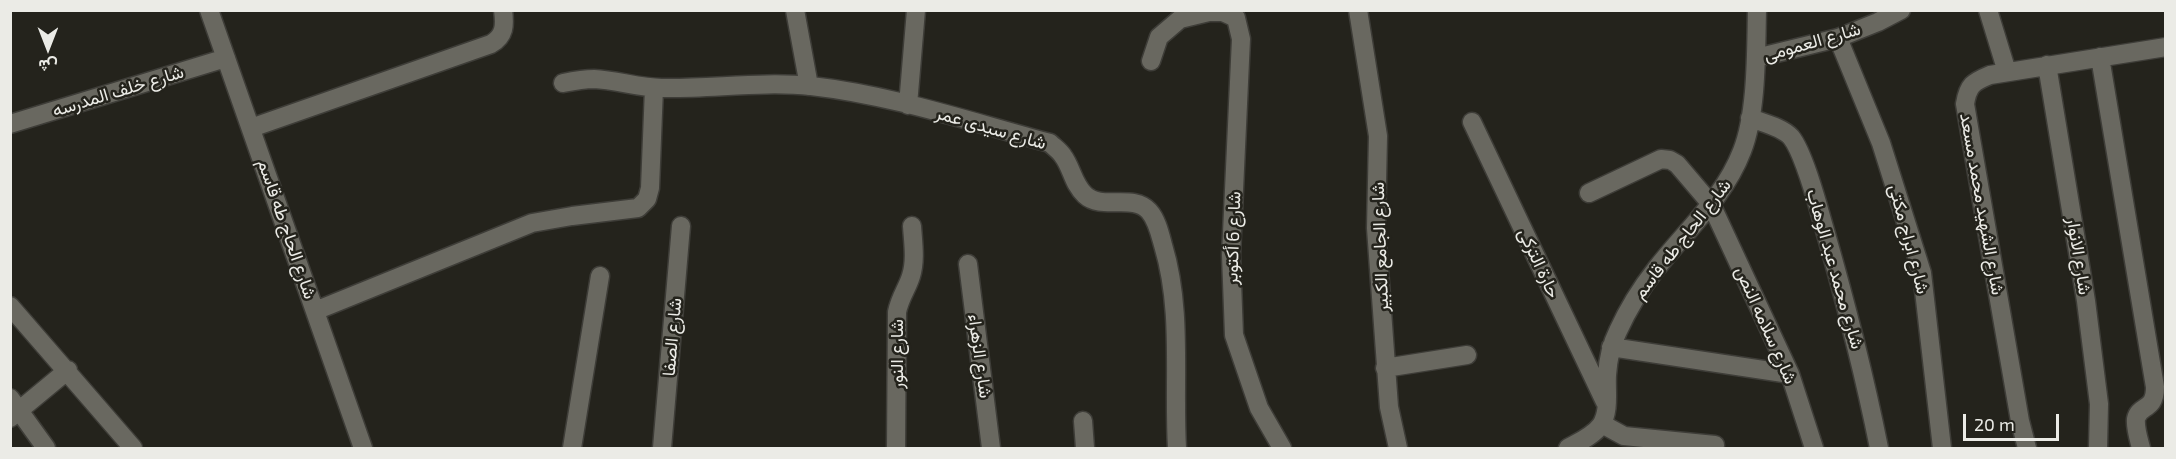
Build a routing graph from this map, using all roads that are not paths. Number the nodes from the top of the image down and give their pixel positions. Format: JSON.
{"nodes":[{"id":1,"x":209,"y":10,"type":"edge"},
{"id":2,"x":503,"y":10,"type":"edge"},
{"id":3,"x":795,"y":10,"type":"edge"},
{"id":4,"x":916,"y":10,"type":"edge"},
{"id":5,"x":1358,"y":10,"type":"edge"},
{"id":6,"x":1757,"y":10,"type":"edge"},
{"id":7,"x":1901,"y":10,"type":"edge"},
{"id":8,"x":1988,"y":10,"type":"edge"},
{"id":9,"x":1839,"y":38,"type":"junction"},
{"id":10,"x":2166,"y":47,"type":"edge"},
{"id":11,"x":2100,"y":57,"type":"junction"},
{"id":12,"x":226,"y":58,"type":"junction"},
{"id":13,"x":1755,"y":58,"type":"junction"},
{"id":14,"x":1151,"y":61,"type":"dead end"},
{"id":15,"x":2047,"y":65,"type":"junction"},
{"id":16,"x":2007,"y":72,"type":"junction"},
{"id":17,"x":563,"y":84,"type":"dead end"},
{"id":18,"x":809,"y":86,"type":"junction"},
{"id":19,"x":654,"y":88,"type":"junction"},
{"id":20,"x":908,"y":105,"type":"junction"},
{"id":21,"x":1750,"y":118,"type":"junction"},
{"id":22,"x":1472,"y":122,"type":"dead end"},
{"id":23,"x":10,"y":124,"type":"edge"},
{"id":24,"x":251,"y":128,"type":"junction"},
{"id":25,"x":1589,"y":193,"type":"dead end"},
{"id":26,"x":1711,"y":204,"type":"junction"},
{"id":27,"x":681,"y":226,"type":"dead end"},
{"id":28,"x":912,"y":226,"type":"dead end"},
{"id":29,"x":968,"y":264,"type":"dead end"},
{"id":30,"x":600,"y":276,"type":"dead end"},
{"id":31,"x":10,"y":306,"type":"edge"},
{"id":32,"x":315,"y":311,"type":"junction"},
{"id":33,"x":1611,"y":347,"type":"junction"},
{"id":34,"x":1467,"y":355,"type":"dead end"},
{"id":35,"x":2159,"y":367,"type":"edge"},
{"id":36,"x":1385,"y":368,"type":"junction"},
{"id":37,"x":68,"y":370,"type":"junction"},
{"id":38,"x":1790,"y":374,"type":"junction"},
{"id":39,"x":1607,"y":405,"type":"junction"},
{"id":40,"x":14,"y":408,"type":"edge"},
{"id":41,"x":1083,"y":421,"type":"dead end"},
{"id":42,"x":1595,"y":436,"type":"edge"},
{"id":43,"x":1715,"y":445,"type":"dead end"},
{"id":44,"x":46,"y":448,"type":"edge"},
{"id":45,"x":133,"y":448,"type":"edge"},
{"id":46,"x":363,"y":448,"type":"edge"},
{"id":47,"x":572,"y":448,"type":"edge"},
{"id":48,"x":662,"y":448,"type":"edge"},
{"id":49,"x":896,"y":448,"type":"edge"},
{"id":50,"x":991,"y":448,"type":"edge"},
{"id":51,"x":1085,"y":448,"type":"edge"},
{"id":52,"x":1177,"y":448,"type":"edge"},
{"id":53,"x":1282,"y":448,"type":"edge"},
{"id":54,"x":1398,"y":448,"type":"edge"},
{"id":55,"x":1568,"y":448,"type":"edge"},
{"id":56,"x":1814,"y":448,"type":"edge"},
{"id":57,"x":1879,"y":448,"type":"edge"},
{"id":58,"x":1942,"y":448,"type":"edge"},
{"id":59,"x":2027,"y":448,"type":"edge"},
{"id":60,"x":2098,"y":448,"type":"edge"},
{"id":61,"x":2141,"y":448,"type":"edge"}],
"edges":[{"from":1,"to":12,"type":"street","name":"شارع الحاج طه قاسم"},
{"from":2,"to":24,"type":"street"},
{"from":3,"to":18,"type":"street"},
{"from":4,"to":20,"type":"street"},
{"from":5,"to":36,"type":"street","name":"شارع الجامع الكبير"},
{"from":6,"to":13,"type":"street","name":"شارع الحاج طه قاسم"},
{"from":7,"to":9,"type":"street","name":"شارع العمومى"},
{"from":8,"to":16,"type":"street"},
{"from":9,"to":13,"type":"street","name":"شارع العمومى"},
{"from":9,"to":58,"type":"street","name":"شارع ابراج مكتى"},
{"from":10,"to":11,"type":"street","name":"شارع الشهيد محمد مسعد"},
{"from":11,"to":15,"type":"street","name":"شارع الشهيد محمد مسعد"},
{"from":11,"to":35,"type":"street"},
{"from":12,"to":23,"type":"street","name":"شارع خلف المدرسه"},
{"from":12,"to":24,"type":"street","name":"شارع الحاج طه قاسم"},
{"from":13,"to":21,"type":"street","name":"شارع الحاج طه قاسم"},
{"from":14,"to":53,"type":"street","name":"شارع 6 أكتوبر"},
{"from":15,"to":16,"type":"street","name":"شارع الشهيد محمد مسعد"},
{"from":15,"to":60,"type":"street","name":"شارع الانوار"},
{"from":16,"to":59,"type":"street","name":"شارع الشهيد محمد مسعد"},
{"from":17,"to":19,"type":"street","name":"شارع سيدى عمر"},
{"from":18,"to":19,"type":"street","name":"شارع سيدى عمر"},
{"from":18,"to":20,"type":"street","name":"شارع سيدى عمر"},
{"from":19,"to":32,"type":"street"},
{"from":20,"to":52,"type":"street","name":"شارع سيدى عمر"},
{"from":21,"to":26,"type":"street","name":"شارع الحاج طه قاسم"},
{"from":21,"to":57,"type":"street","name":"شارع محمد عبد الوهاب"},
{"from":22,"to":39,"type":"street","name":"حارة التركى"},
{"from":24,"to":32,"type":"street","name":"شارع الحاج طه قاسم"},
{"from":25,"to":26,"type":"street","name":"شارع سلامه النص"},
{"from":26,"to":33,"type":"street","name":"شارع الحاج طه قاسم"},
{"from":26,"to":38,"type":"street","name":"شارع سلامه النص"},
{"from":27,"to":48,"type":"street","name":"شارع الصفا"},
{"from":28,"to":49,"type":"street","name":"شارع النور"},
{"from":29,"to":50,"type":"street","name":"شارع الزهراء"},
{"from":30,"to":47,"type":"street"},
{"from":31,"to":37,"type":"street"},
{"from":32,"to":46,"type":"street","name":"شارع الحاج طه قاسم"},
{"from":33,"to":38,"type":"street"},
{"from":33,"to":39,"type":"street","name":"شارع الحاج طه قاسم"},
{"from":34,"to":36,"type":"street"},
{"from":35,"to":61,"type":"street"},
{"from":36,"to":54,"type":"street","name":"شارع الجامع الكبير"},
{"from":37,"to":40,"type":"street"},
{"from":37,"to":45,"type":"street"},
{"from":38,"to":56,"type":"street","name":"شارع سلامه النص"},
{"from":39,"to":42,"type":"street","name":"شارع الحاج طه قاسم"},
{"from":40,"to":44,"type":"street"},
{"from":41,"to":51,"type":"street"},
{"from":42,"to":43,"type":"street"},
{"from":42,"to":55,"type":"street"}]}
